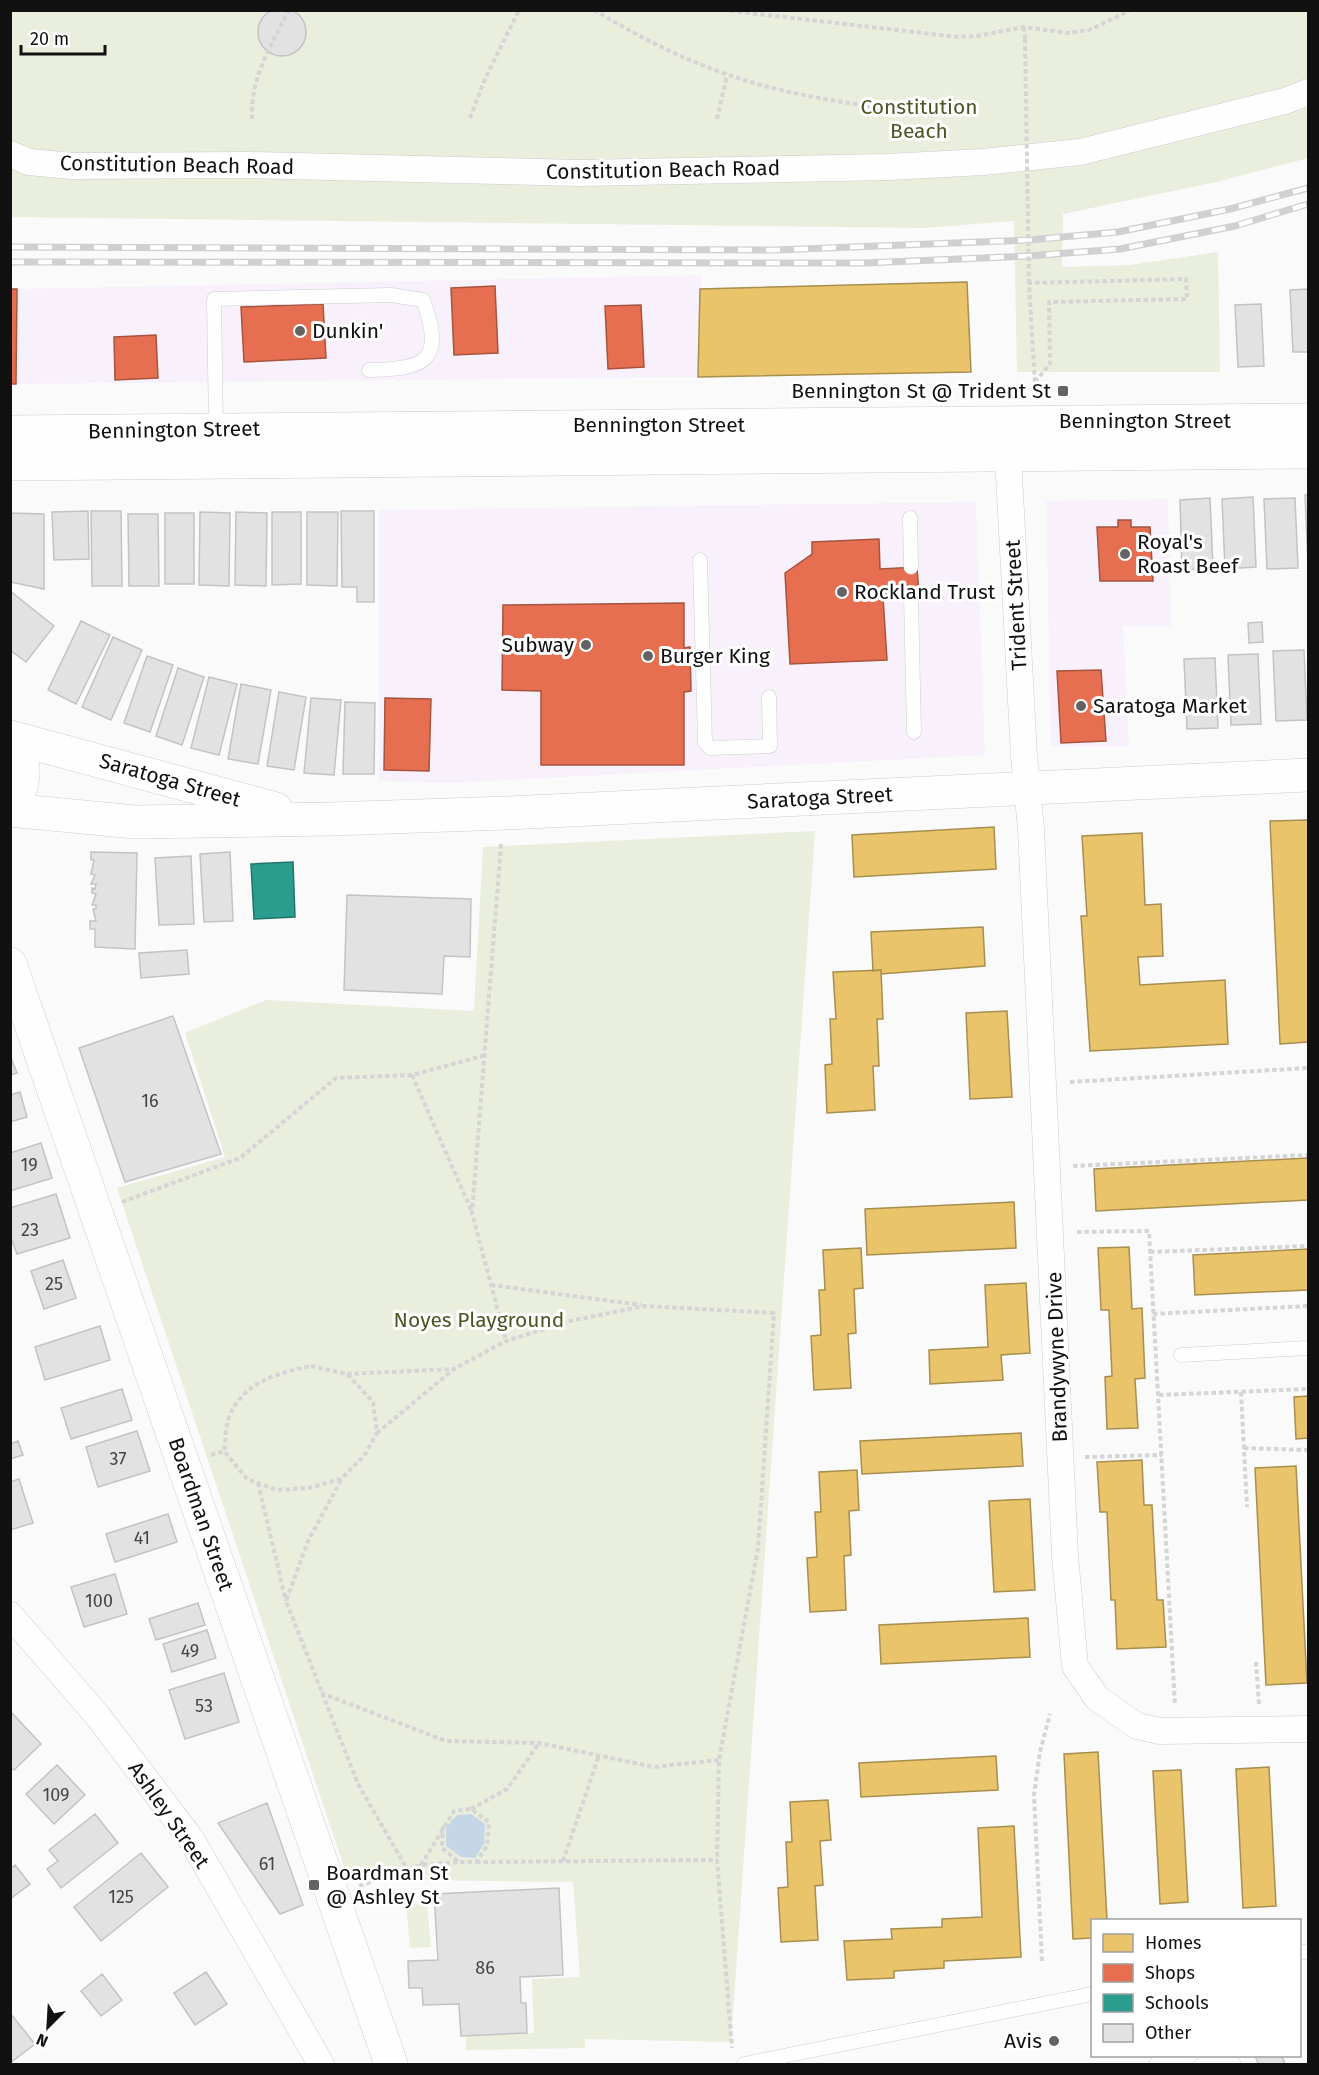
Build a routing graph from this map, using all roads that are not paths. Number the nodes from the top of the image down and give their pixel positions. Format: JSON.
{"nodes":[{"id":1,"x":1308,"y":92,"type":"edge"},
{"id":2,"x":10,"y":154,"type":"edge"},
{"id":3,"x":369,"y":370,"type":"dead end"},
{"id":4,"x":1308,"y":420,"type":"edge"},
{"id":5,"x":1006,"y":422,"type":"junction"},
{"id":6,"x":789,"y":424,"type":"junction"},
{"id":7,"x":618,"y":425,"type":"junction"},
{"id":8,"x":502,"y":426,"type":"junction"},
{"id":9,"x":216,"y":429,"type":"junction"},
{"id":10,"x":10,"y":432,"type":"edge"},
{"id":11,"x":367,"y":444,"type":"junction"},
{"id":12,"x":1308,"y":452,"type":"edge"},
{"id":13,"x":1008,"y":454,"type":"junction"},
{"id":14,"x":789,"y":457,"type":"junction"},
{"id":15,"x":617,"y":458,"type":"junction"},
{"id":16,"x":502,"y":459,"type":"junction"},
{"id":17,"x":10,"y":464,"type":"edge"},
{"id":18,"x":910,"y":518,"type":"dead end"},
{"id":19,"x":700,"y":560,"type":"dead end"},
{"id":20,"x":910,"y":567,"type":"dead end"},
{"id":21,"x":911,"y":596,"type":"dead end"},
{"id":22,"x":769,"y":697,"type":"dead end"},
{"id":23,"x":914,"y":732,"type":"dead end"},
{"id":24,"x":10,"y":738,"type":"edge"},
{"id":25,"x":1308,"y":775,"type":"edge"},
{"id":26,"x":1027,"y":788,"type":"junction"},
{"id":27,"x":10,"y":805,"type":"edge"},
{"id":28,"x":10,"y":810,"type":"edge"},
{"id":29,"x":331,"y":819,"type":"junction"},
{"id":30,"x":10,"y":964,"type":"edge"},
{"id":31,"x":1308,"y":1348,"type":"edge"},
{"id":32,"x":1180,"y":1355,"type":"dead end"},
{"id":33,"x":10,"y":1615,"type":"edge"},
{"id":34,"x":1308,"y":1729,"type":"edge"},
{"id":35,"x":1091,"y":1994,"type":"edge"},
{"id":36,"x":1182,"y":2057,"type":"edge"},
{"id":37,"x":321,"y":2064,"type":"edge"},
{"id":38,"x":391,"y":2064,"type":"edge"},
{"id":39,"x":744,"y":2064,"type":"edge"},
{"id":40,"x":1156,"y":2064,"type":"edge"}],
"edges":[{"from":1,"to":2,"type":"street","name":"Constitution Beach Road"},
{"from":3,"to":9,"type":"lane"},
{"from":4,"to":5,"type":"main road","name":"Bennington Street"},
{"from":5,"to":6,"type":"main road","name":"Bennington Street"},
{"from":5,"to":13,"type":"street","name":"Trident Street"},
{"from":6,"to":7,"type":"main road","name":"Bennington Street"},
{"from":6,"to":14,"type":"main road"},
{"from":7,"to":8,"type":"main road","name":"Bennington Street"},
{"from":7,"to":15,"type":"main road"},
{"from":8,"to":11,"type":"main road","name":"Bennington Street"},
{"from":8,"to":16,"type":"main road"},
{"from":9,"to":10,"type":"main road","name":"Bennington Street"},
{"from":9,"to":11,"type":"main road","name":"Bennington Street"},
{"from":11,"to":16,"type":"main road","name":"Bennington Street"},
{"from":11,"to":17,"type":"main road","name":"Bennington Street"},
{"from":12,"to":13,"type":"main road","name":"Bennington Street"},
{"from":13,"to":14,"type":"main road","name":"Bennington Street"},
{"from":13,"to":26,"type":"street","name":"Trident Street"},
{"from":14,"to":15,"type":"main road","name":"Bennington Street"},
{"from":15,"to":16,"type":"main road","name":"Bennington Street"},
{"from":18,"to":20,"type":"lane"},
{"from":19,"to":22,"type":"lane"},
{"from":21,"to":23,"type":"lane"},
{"from":24,"to":27,"type":"main road"},
{"from":24,"to":29,"type":"main road","name":"Saratoga Street"},
{"from":25,"to":26,"type":"main road","name":"Saratoga Street"},
{"from":26,"to":29,"type":"main road","name":"Saratoga Street"},
{"from":26,"to":34,"type":"street","name":"Brandywyne Drive"},
{"from":28,"to":29,"type":"main road","name":"Saratoga Street"},
{"from":30,"to":38,"type":"main road","name":"Boardman Street"},
{"from":31,"to":32,"type":"lane"},
{"from":33,"to":37,"type":"street","name":"Ashley Street"},
{"from":35,"to":39,"type":"lane"},
{"from":36,"to":40,"type":"lane"}]}
